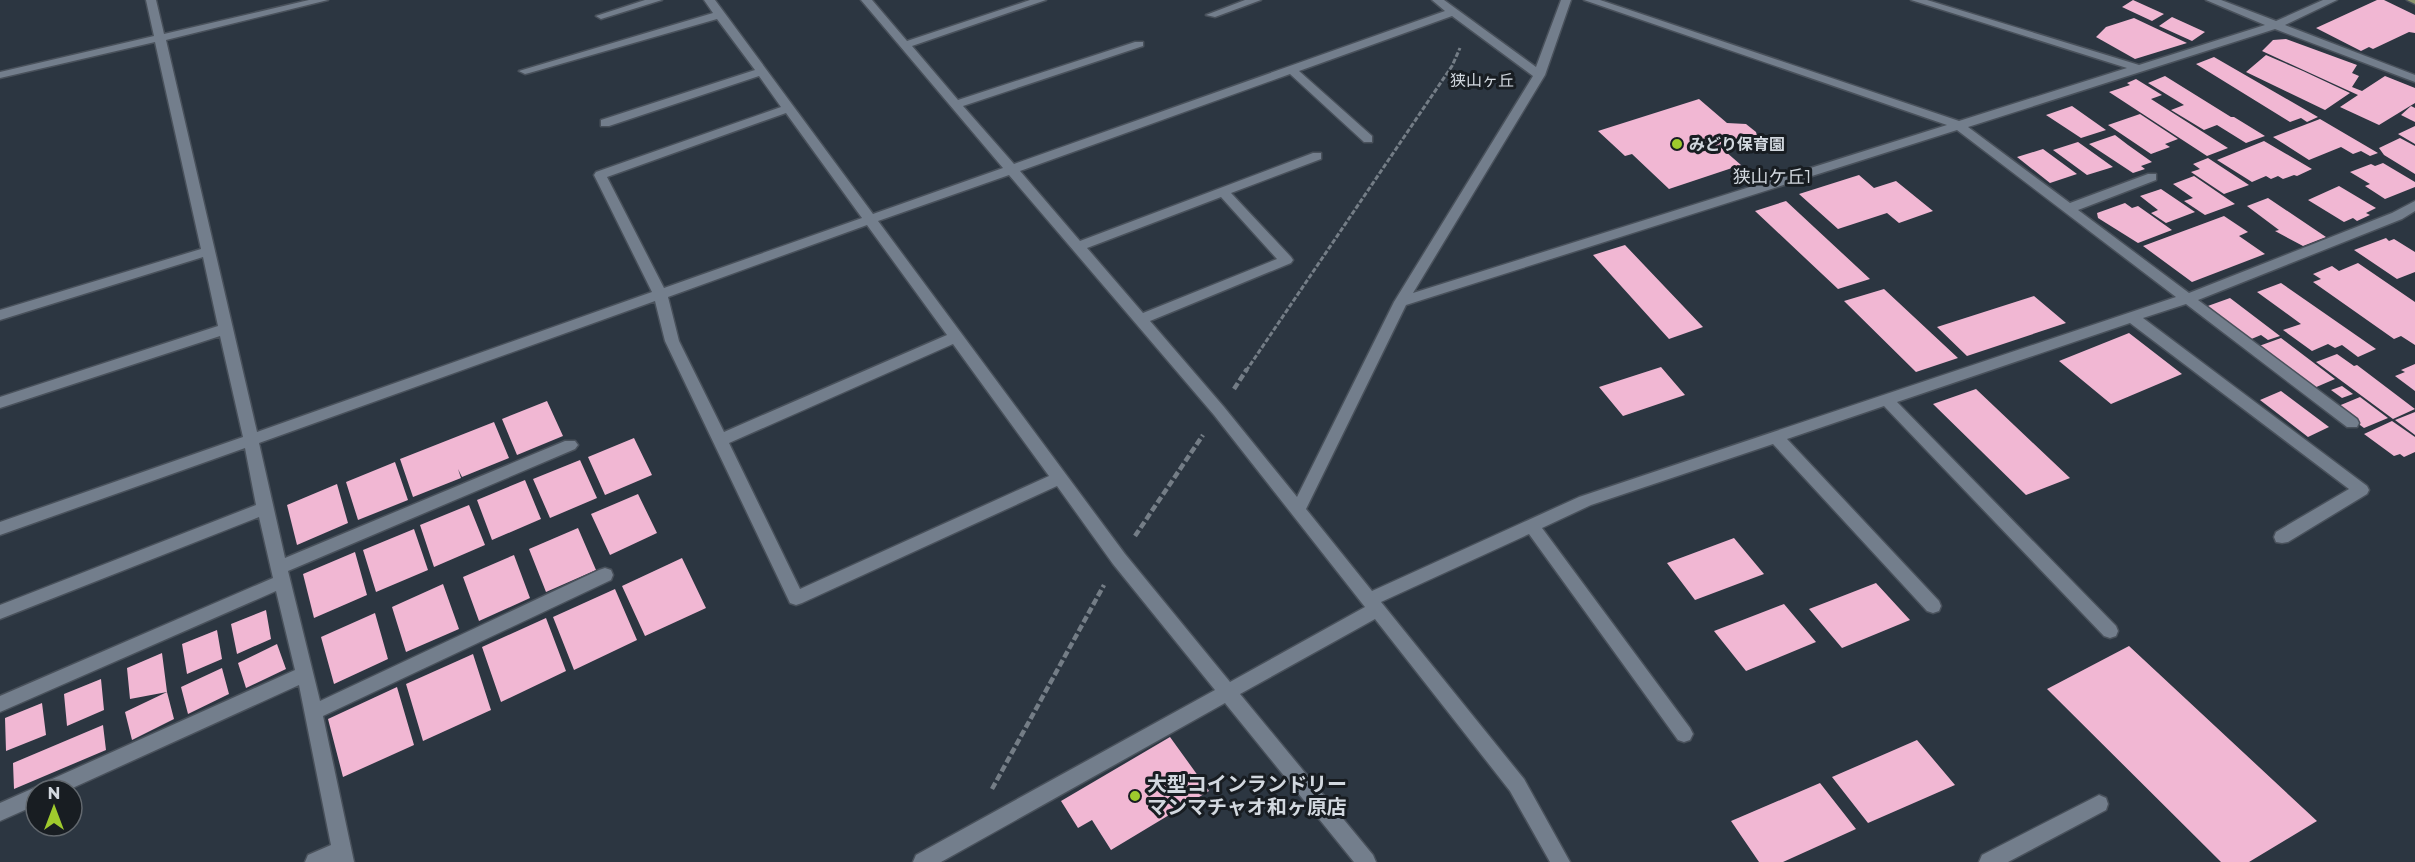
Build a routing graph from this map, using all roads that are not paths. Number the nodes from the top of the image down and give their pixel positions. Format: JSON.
{"nodes":[{"id":1,"x":151,"y":0,"type":"edge"},
{"id":2,"x":323,"y":0,"type":"edge"},
{"id":3,"x":657,"y":0,"type":"edge"},
{"id":4,"x":709,"y":0,"type":"edge"},
{"id":5,"x":866,"y":0,"type":"edge"},
{"id":6,"x":1041,"y":0,"type":"edge"},
{"id":7,"x":1256,"y":0,"type":"edge"},
{"id":8,"x":1437,"y":0,"type":"edge"},
{"id":9,"x":1566,"y":0,"type":"edge"},
{"id":10,"x":1589,"y":0,"type":"edge"},
{"id":11,"x":1916,"y":0,"type":"edge"},
{"id":12,"x":2211,"y":0,"type":"edge"},
{"id":13,"x":2332,"y":0,"type":"edge"},
{"id":14,"x":298,"y":3,"type":"edge"},
{"id":15,"x":1453,"y":12,"type":"junction"},
{"id":16,"x":719,"y":15,"type":"junction"},
{"id":17,"x":1211,"y":15,"type":"dead end"},
{"id":18,"x":601,"y":16,"type":"dead end"},
{"id":19,"x":2276,"y":26,"type":"junction"},
{"id":20,"x":160,"y":37,"type":"junction"},
{"id":21,"x":1139,"y":44,"type":"dead end"},
{"id":22,"x":905,"y":45,"type":"junction"},
{"id":23,"x":2138,"y":68,"type":"junction"},
{"id":24,"x":1292,"y":70,"type":"junction"},
{"id":25,"x":525,"y":71,"type":"dead end"},
{"id":26,"x":761,"y":72,"type":"junction"},
{"id":27,"x":0,"y":75,"type":"edge"},
{"id":28,"x":1539,"y":75,"type":"junction"},
{"id":29,"x":2415,"y":79,"type":"edge"},
{"id":30,"x":957,"y":104,"type":"junction"},
{"id":31,"x":788,"y":108,"type":"junction"},
{"id":32,"x":604,"y":123,"type":"dead end"},
{"id":33,"x":1959,"y":125,"type":"junction"},
{"id":34,"x":1368,"y":139,"type":"dead end"},
{"id":35,"x":1317,"y":156,"type":"dead end"},
{"id":36,"x":1013,"y":168,"type":"junction"},
{"id":37,"x":2152,"y":177,"type":"dead end"},
{"id":38,"x":1223,"y":192,"type":"junction"},
{"id":39,"x":2415,"y":205,"type":"edge"},
{"id":40,"x":2070,"y":208,"type":"junction"},
{"id":41,"x":870,"y":219,"type":"junction"},
{"id":42,"x":1078,"y":246,"type":"junction"},
{"id":43,"x":208,"y":251,"type":"junction"},
{"id":44,"x":660,"y":293,"type":"junction"},
{"id":45,"x":2189,"y":298,"type":"junction"},
{"id":46,"x":1401,"y":302,"type":"junction"},
{"id":47,"x":0,"y":315,"type":"edge"},
{"id":48,"x":2133,"y":318,"type":"junction"},
{"id":49,"x":1141,"y":319,"type":"junction"},
{"id":50,"x":226,"y":329,"type":"junction"},
{"id":51,"x":956,"y":337,"type":"junction"},
{"id":52,"x":1887,"y":400,"type":"junction"},
{"id":53,"x":0,"y":403,"type":"edge"},
{"id":54,"x":2352,"y":423,"type":"dead end"},
{"id":55,"x":1776,"y":437,"type":"junction"},
{"id":56,"x":251,"y":439,"type":"junction"},
{"id":57,"x":721,"y":440,"type":"junction"},
{"id":58,"x":570,"y":445,"type":"dead end"},
{"id":59,"x":1059,"y":478,"type":"junction"},
{"id":60,"x":263,"y":509,"type":"junction"},
{"id":61,"x":1298,"y":510,"type":"junction"},
{"id":62,"x":1531,"y":525,"type":"junction"},
{"id":63,"x":0,"y":529,"type":"edge"},
{"id":64,"x":2282,"y":537,"type":"dead end"},
{"id":65,"x":282,"y":574,"type":"junction"},
{"id":66,"x":604,"y":575,"type":"dead end"},
{"id":67,"x":1373,"y":604,"type":"junction"},
{"id":68,"x":1933,"y":606,"type":"dead end"},
{"id":69,"x":0,"y":612,"type":"edge"},
{"id":70,"x":2110,"y":631,"type":"dead end"},
{"id":71,"x":305,"y":674,"type":"junction"},
{"id":72,"x":1226,"y":692,"type":"junction"},
{"id":73,"x":0,"y":704,"type":"edge"},
{"id":74,"x":314,"y":712,"type":"junction"},
{"id":75,"x":1683,"y":734,"type":"dead end"},
{"id":76,"x":75,"y":778,"type":"edge"},
{"id":77,"x":24,"y":801,"type":"edge"},
{"id":78,"x":2099,"y":804,"type":"dead end"},
{"id":79,"x":0,"y":812,"type":"edge"},
{"id":80,"x":342,"y":856,"type":"edge"},
{"id":81,"x":315,"y":862,"type":"edge"},
{"id":82,"x":923,"y":862,"type":"edge"},
{"id":83,"x":1366,"y":862,"type":"edge"},
{"id":84,"x":1560,"y":862,"type":"edge"},
{"id":85,"x":1989,"y":862,"type":"edge"}],
"edges":[{"from":1,"to":20,"type":"street"},
{"from":2,"to":14,"type":"street"},
{"from":3,"to":18,"type":"street"},
{"from":4,"to":16,"type":"street"},
{"from":5,"to":22,"type":"street"},
{"from":6,"to":22,"type":"street"},
{"from":7,"to":17,"type":"street"},
{"from":8,"to":15,"type":"street"},
{"from":9,"to":28,"type":"street"},
{"from":10,"to":33,"type":"street"},
{"from":11,"to":23,"type":"street"},
{"from":12,"to":19,"type":"street"},
{"from":13,"to":19,"type":"street"},
{"from":14,"to":20,"type":"street"},
{"from":15,"to":24,"type":"street"},
{"from":15,"to":28,"type":"street"},
{"from":16,"to":25,"type":"street"},
{"from":16,"to":26,"type":"street"},
{"from":19,"to":23,"type":"street"},
{"from":19,"to":29,"type":"street"},
{"from":20,"to":27,"type":"street"},
{"from":20,"to":43,"type":"street"},
{"from":21,"to":30,"type":"street"},
{"from":22,"to":30,"type":"street"},
{"from":23,"to":33,"type":"street"},
{"from":24,"to":34,"type":"street"},
{"from":24,"to":36,"type":"street"},
{"from":26,"to":31,"type":"street"},
{"from":26,"to":32,"type":"street"},
{"from":28,"to":46,"type":"street"},
{"from":30,"to":36,"type":"street"},
{"from":31,"to":41,"type":"street"},
{"from":31,"to":44,"type":"street"},
{"from":33,"to":40,"type":"street"},
{"from":33,"to":46,"type":"street"},
{"from":35,"to":38,"type":"street"},
{"from":36,"to":41,"type":"street"},
{"from":36,"to":42,"type":"street"},
{"from":37,"to":40,"type":"street"},
{"from":38,"to":42,"type":"street"},
{"from":38,"to":49,"type":"street"},
{"from":39,"to":45,"type":"street"},
{"from":40,"to":45,"type":"street"},
{"from":41,"to":44,"type":"street"},
{"from":41,"to":51,"type":"street"},
{"from":42,"to":49,"type":"street"},
{"from":43,"to":47,"type":"street"},
{"from":43,"to":50,"type":"street"},
{"from":44,"to":56,"type":"street"},
{"from":44,"to":57,"type":"street"},
{"from":45,"to":48,"type":"street"},
{"from":45,"to":54,"type":"street"},
{"from":46,"to":61,"type":"street"},
{"from":48,"to":52,"type":"street"},
{"from":48,"to":64,"type":"street"},
{"from":49,"to":61,"type":"street"},
{"from":50,"to":53,"type":"street"},
{"from":50,"to":56,"type":"street"},
{"from":51,"to":57,"type":"street"},
{"from":51,"to":59,"type":"street"},
{"from":52,"to":55,"type":"street"},
{"from":52,"to":70,"type":"street"},
{"from":55,"to":62,"type":"street"},
{"from":55,"to":68,"type":"street"},
{"from":56,"to":60,"type":"street"},
{"from":56,"to":63,"type":"street"},
{"from":57,"to":59,"type":"street"},
{"from":58,"to":65,"type":"street"},
{"from":59,"to":72,"type":"street"},
{"from":60,"to":65,"type":"street"},
{"from":60,"to":69,"type":"street"},
{"from":61,"to":67,"type":"street"},
{"from":62,"to":67,"type":"street"},
{"from":62,"to":75,"type":"street"},
{"from":65,"to":71,"type":"street"},
{"from":65,"to":73,"type":"street"},
{"from":66,"to":74,"type":"street"},
{"from":67,"to":72,"type":"street"},
{"from":67,"to":84,"type":"street"},
{"from":71,"to":74,"type":"street"},
{"from":71,"to":76,"type":"street"},
{"from":72,"to":82,"type":"street"},
{"from":72,"to":83,"type":"street"},
{"from":74,"to":80,"type":"street"},
{"from":77,"to":79,"type":"street"},
{"from":78,"to":85,"type":"street"},
{"from":80,"to":81,"type":"street"}]}
